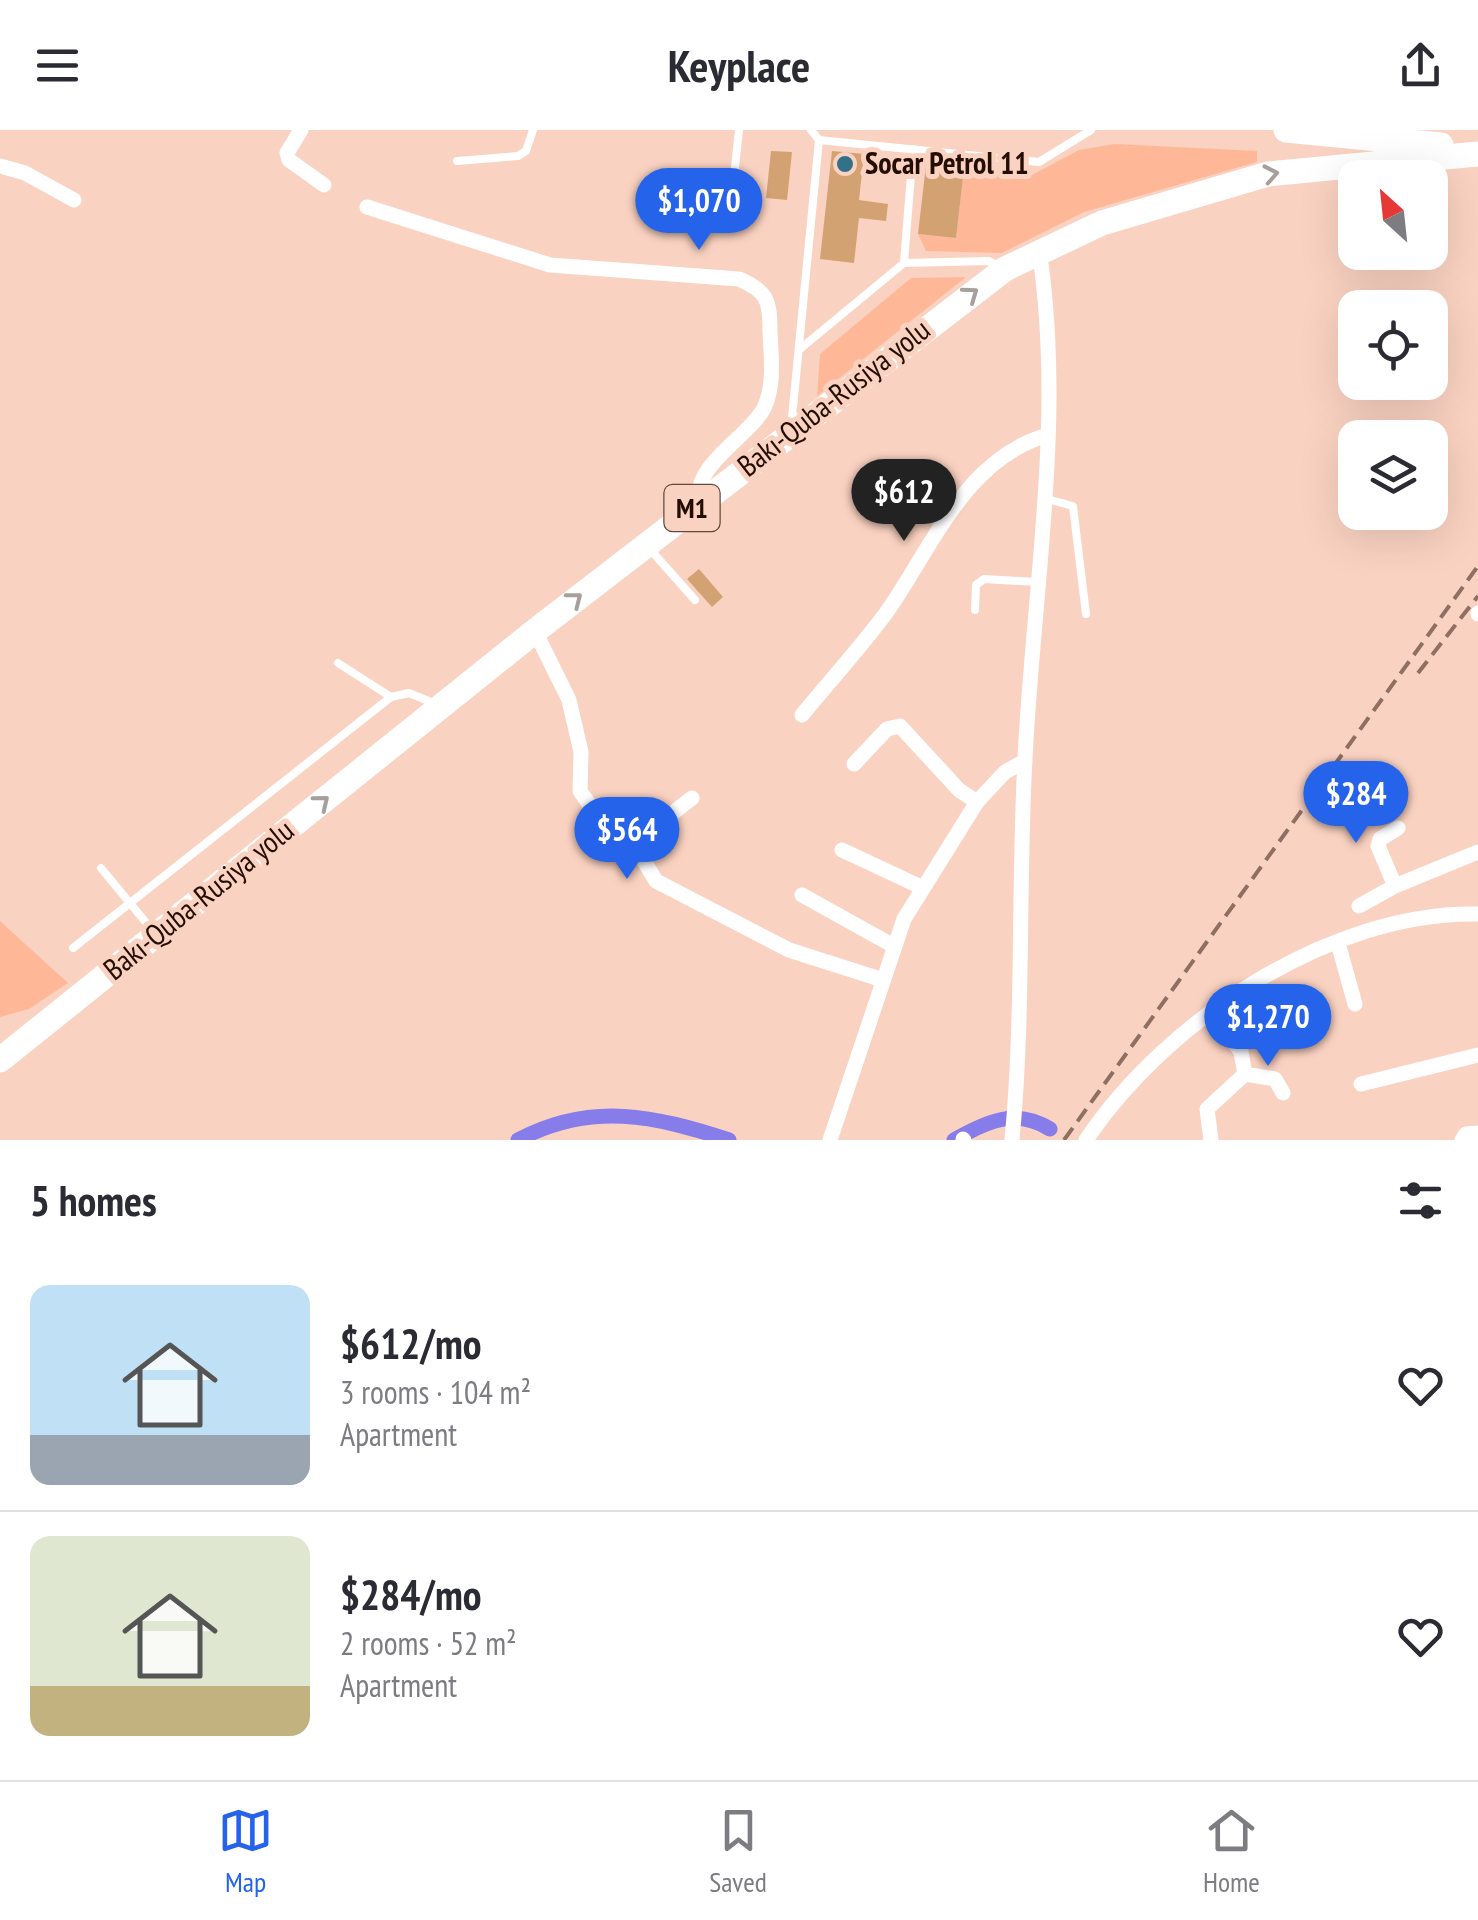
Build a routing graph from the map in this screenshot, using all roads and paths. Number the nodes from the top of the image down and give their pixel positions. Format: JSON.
{"nodes":[{"id":1,"x":302,"y":130,"type":"edge"},
{"id":2,"x":533,"y":130,"type":"edge"},
{"id":3,"x":739,"y":130,"type":"edge"},
{"id":4,"x":811,"y":130,"type":"edge"},
{"id":5,"x":1091,"y":130,"type":"edge"},
{"id":6,"x":1286,"y":130,"type":"edge"},
{"id":7,"x":819,"y":140,"type":"junction"},
{"id":8,"x":913,"y":149,"type":"junction"},
{"id":9,"x":1478,"y":151,"type":"edge"},
{"id":10,"x":458,"y":161,"type":"dead end"},
{"id":11,"x":0,"y":166,"type":"edge"},
{"id":12,"x":735,"y":167,"type":"dead end"},
{"id":13,"x":324,"y":185,"type":"dead end"},
{"id":14,"x":74,"y":200,"type":"dead end"},
{"id":15,"x":367,"y":208,"type":"dead end"},
{"id":16,"x":1039,"y":250,"type":"junction"},
{"id":17,"x":904,"y":263,"type":"junction"},
{"id":18,"x":1006,"y":269,"type":"junction"},
{"id":19,"x":800,"y":349,"type":"junction"},
{"id":20,"x":791,"y":431,"type":"junction"},
{"id":21,"x":1048,"y":434,"type":"junction"},
{"id":22,"x":1043,"y":498,"type":"junction"},
{"id":23,"x":700,"y":501,"type":"junction"},
{"id":24,"x":646,"y":544,"type":"junction"},
{"id":25,"x":1036,"y":582,"type":"junction"},
{"id":26,"x":695,"y":600,"type":"dead end"},
{"id":27,"x":975,"y":610,"type":"dead end"},
{"id":28,"x":1086,"y":614,"type":"dead end"},
{"id":29,"x":535,"y":631,"type":"junction"},
{"id":30,"x":338,"y":663,"type":"dead end"},
{"id":31,"x":391,"y":697,"type":"junction"},
{"id":32,"x":440,"y":707,"type":"junction"},
{"id":33,"x":802,"y":714,"type":"dead end"},
{"id":34,"x":1024,"y":761,"type":"junction"},
{"id":35,"x":854,"y":764,"type":"dead end"},
{"id":36,"x":692,"y":798,"type":"dead end"},
{"id":37,"x":977,"y":802,"type":"junction"},
{"id":38,"x":1398,"y":828,"type":"dead end"},
{"id":39,"x":634,"y":844,"type":"junction"},
{"id":40,"x":842,"y":850,"type":"dead end"},
{"id":41,"x":1478,"y":852,"type":"edge"},
{"id":42,"x":101,"y":868,"type":"dead end"},
{"id":43,"x":1395,"y":886,"type":"junction"},
{"id":44,"x":921,"y":888,"type":"junction"},
{"id":45,"x":802,"y":895,"type":"dead end"},
{"id":46,"x":132,"y":904,"type":"junction"},
{"id":47,"x":1360,"y":906,"type":"dead end"},
{"id":48,"x":1478,"y":914,"type":"edge"},
{"id":49,"x":156,"y":935,"type":"junction"},
{"id":50,"x":1338,"y":943,"type":"junction"},
{"id":51,"x":892,"y":945,"type":"junction"},
{"id":52,"x":73,"y":948,"type":"dead end"},
{"id":53,"x":880,"y":979,"type":"junction"},
{"id":54,"x":71,"y":1003,"type":"junction"},
{"id":55,"x":1355,"y":1004,"type":"dead end"},
{"id":56,"x":1213,"y":1010,"type":"junction"},
{"id":57,"x":0,"y":1036,"type":"edge"},
{"id":58,"x":1478,"y":1055,"type":"edge"},
{"id":59,"x":0,"y":1060,"type":"edge"},
{"id":60,"x":1245,"y":1074,"type":"junction"},
{"id":61,"x":1361,"y":1084,"type":"dead end"},
{"id":62,"x":1283,"y":1094,"type":"dead end"},
{"id":63,"x":1012,"y":1133,"type":"edge"},
{"id":64,"x":1478,"y":1133,"type":"edge"},
{"id":65,"x":830,"y":1140,"type":"edge"},
{"id":66,"x":1086,"y":1140,"type":"edge"},
{"id":67,"x":1211,"y":1140,"type":"edge"},
{"id":68,"x":1462,"y":1140,"type":"edge"}],
"edges":[{"from":1,"to":13,"type":"street"},
{"from":2,"to":10,"type":"lane"},
{"from":3,"to":12,"type":"lane"},
{"from":4,"to":7,"type":"lane"},
{"from":5,"to":8,"type":"lane"},
{"from":6,"to":9,"type":"highway"},
{"from":7,"to":8,"type":"lane"},
{"from":7,"to":19,"type":"lane"},
{"from":8,"to":17,"type":"lane"},
{"from":16,"to":9,"type":"highway","name":"Bakı-Quba-Rusiya yolu","number":"M1","one_way":true},
{"from":11,"to":14,"type":"street"},
{"from":15,"to":23,"type":"street"},
{"from":16,"to":18,"type":"highway","name":"Bakı-Quba-Rusiya yolu","number":"M1"},
{"from":16,"to":21,"type":"street"},
{"from":17,"to":18,"type":"lane"},
{"from":17,"to":19,"type":"lane"},
{"from":20,"to":18,"type":"highway","name":"Bakı-Quba-Rusiya yolu","number":"M1","one_way":true},
{"from":19,"to":20,"type":"lane"},
{"from":20,"to":23,"type":"highway","name":"Bakı-Quba-Rusiya yolu","number":"M1"},
{"from":21,"to":22,"type":"street"},
{"from":21,"to":33,"type":"street"},
{"from":22,"to":25,"type":"street"},
{"from":22,"to":28,"type":"lane"},
{"from":23,"to":24,"type":"highway","name":"Bakı-Quba-Rusiya yolu","number":"M1"},
{"from":24,"to":26,"type":"lane"},
{"from":29,"to":24,"type":"highway","name":"Bakı-Quba-Rusiya yolu","number":"M1","one_way":true},
{"from":25,"to":27,"type":"lane"},
{"from":25,"to":34,"type":"street"},
{"from":29,"to":32,"type":"highway","name":"Bakı-Quba-Rusiya yolu","number":"M1"},
{"from":29,"to":39,"type":"street"},
{"from":30,"to":31,"type":"lane"},
{"from":31,"to":32,"type":"lane"},
{"from":31,"to":46,"type":"lane"},
{"from":49,"to":32,"type":"highway","name":"Bakı-Quba-Rusiya yolu","number":"M1","one_way":true},
{"from":34,"to":37,"type":"street"},
{"from":34,"to":63,"type":"street"},
{"from":35,"to":37,"type":"street"},
{"from":36,"to":39,"type":"street"},
{"from":37,"to":44,"type":"street"},
{"from":38,"to":43,"type":"street"},
{"from":39,"to":53,"type":"street"},
{"from":40,"to":44,"type":"street"},
{"from":41,"to":43,"type":"street"},
{"from":42,"to":46,"type":"lane"},
{"from":43,"to":47,"type":"street"},
{"from":44,"to":51,"type":"street"},
{"from":45,"to":51,"type":"street"},
{"from":46,"to":49,"type":"lane"},
{"from":46,"to":52,"type":"lane"},
{"from":48,"to":50,"type":"street"},
{"from":49,"to":54,"type":"highway","name":"Bakı-Quba-Rusiya yolu","number":"M1"},
{"from":50,"to":55,"type":"street"},
{"from":50,"to":56,"type":"street"},
{"from":51,"to":53,"type":"street"},
{"from":53,"to":65,"type":"street"},
{"from":54,"to":57,"type":"highway"},
{"from":54,"to":59,"type":"highway","name":"Bakı-Quba-Rusiya yolu","number":"M1"},
{"from":56,"to":60,"type":"street"},
{"from":56,"to":66,"type":"street"},
{"from":58,"to":61,"type":"street"},
{"from":60,"to":62,"type":"street"},
{"from":60,"to":67,"type":"street"},
{"from":64,"to":68,"type":"street"}]}
